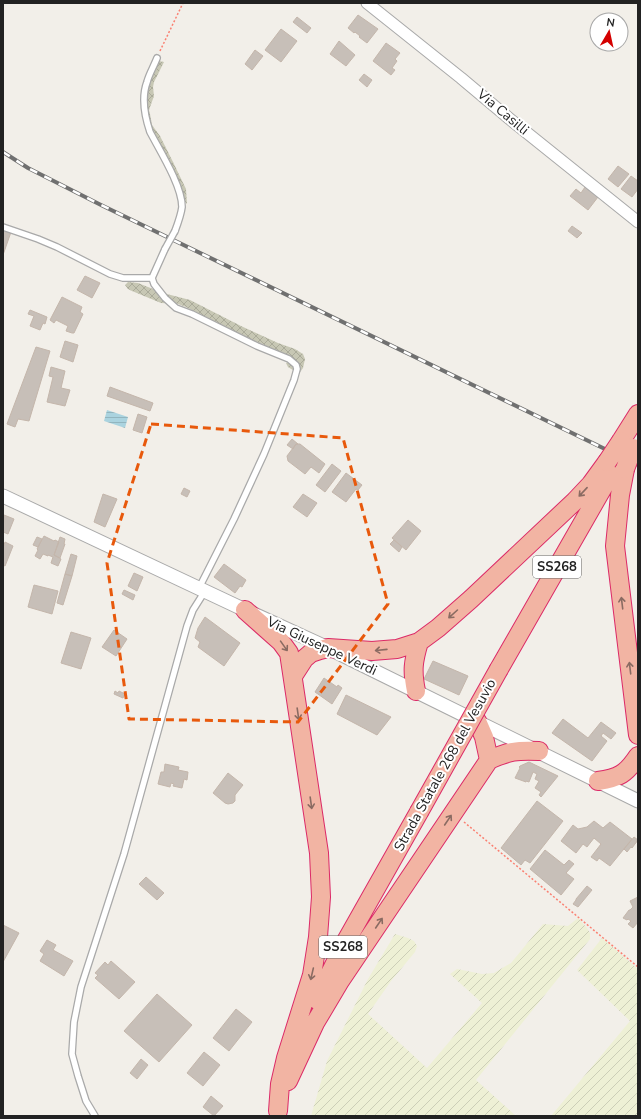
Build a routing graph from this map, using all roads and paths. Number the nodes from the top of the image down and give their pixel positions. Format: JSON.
{"nodes":[{"id":1,"x":183,"y":3,"type":"edge"},
{"id":2,"x":367,"y":3,"type":"edge"},
{"id":3,"x":157,"y":58,"type":"joint"},
{"id":4,"x":638,"y":222,"type":"edge"},
{"id":5,"x":3,"y":227,"type":"edge"},
{"id":6,"x":152,"y":278,"type":"junction"},
{"id":7,"x":638,"y":414,"type":"edge"},
{"id":8,"x":638,"y":425,"type":"edge"},
{"id":9,"x":630,"y":444,"type":"edge"},
{"id":10,"x":616,"y":466,"type":"junction"},
{"id":11,"x":3,"y":496,"type":"edge"},
{"id":12,"x":202,"y":590,"type":"junction"},
{"id":13,"x":245,"y":610,"type":"junction"},
{"id":14,"x":419,"y":642,"type":"junction"},
{"id":15,"x":328,"y":648,"type":"junction"},
{"id":16,"x":293,"y":676,"type":"junction"},
{"id":17,"x":416,"y":691,"type":"junction"},
{"id":18,"x":477,"y":721,"type":"junction"},
{"id":19,"x":638,"y":735,"type":"edge"},
{"id":20,"x":539,"y":751,"type":"junction"},
{"id":21,"x":638,"y":756,"type":"edge"},
{"id":22,"x":489,"y":760,"type":"junction"},
{"id":23,"x":598,"y":781,"type":"junction"},
{"id":24,"x":638,"y":801,"type":"edge"},
{"id":25,"x":453,"y":813,"type":"junction"},
{"id":26,"x":638,"y":966,"type":"edge"},
{"id":27,"x":284,"y":1090,"type":"junction"},
{"id":28,"x":277,"y":1113,"type":"edge"},
{"id":29,"x":95,"y":1116,"type":"edge"}],
"edges":[{"from":1,"to":3,"type":"path"},
{"from":2,"to":4,"type":"street","name":"Via Casilli"},
{"from":3,"to":6,"type":"lane","bridge":true},
{"from":5,"to":6,"type":"lane"},
{"from":6,"to":12,"type":"lane"},
{"from":7,"to":9,"type":"highway"},
{"from":8,"to":9,"type":"highway"},
{"from":9,"to":10,"type":"highway","bridge":true},
{"from":10,"to":14,"type":"highway","one_way":true},
{"from":19,"to":10,"type":"highway","one_way":true},
{"from":10,"to":27,"type":"highway","name":"Strada Statale 268 del Vesuvio","number":"SS268","bridge":true},
{"from":11,"to":12,"type":"street","name":"Via Giuseppe Verdi"},
{"from":12,"to":13,"type":"street","name":"Via Giuseppe Verdi"},
{"from":12,"to":29,"type":"lane"},
{"from":13,"to":15,"type":"street","name":"Via Giuseppe Verdi"},
{"from":13,"to":16,"type":"highway","one_way":true},
{"from":14,"to":15,"type":"highway","one_way":true},
{"from":14,"to":17,"type":"highway"},
{"from":15,"to":16,"type":"highway"},
{"from":15,"to":17,"type":"street","name":"Via Giuseppe Verdi"},
{"from":16,"to":28,"type":"highway","one_way":true},
{"from":17,"to":18,"type":"street","name":"Via Giuseppe Verdi"},
{"from":18,"to":20,"type":"street","name":"Via Giuseppe Verdi"},
{"from":18,"to":22,"type":"highway"},
{"from":20,"to":22,"type":"highway"},
{"from":20,"to":23,"type":"street","name":"Via Giuseppe Verdi"},
{"from":21,"to":23,"type":"highway"},
{"from":22,"to":25,"type":"highway"},
{"from":23,"to":24,"type":"street","name":"Via Giuseppe Verdi"},
{"from":25,"to":26,"type":"path"},
{"from":27,"to":25,"type":"highway","one_way":true},
{"from":27,"to":28,"type":"highway","name":"Strada Statale 268 del Vesuvio","number":"SS268"}]}
